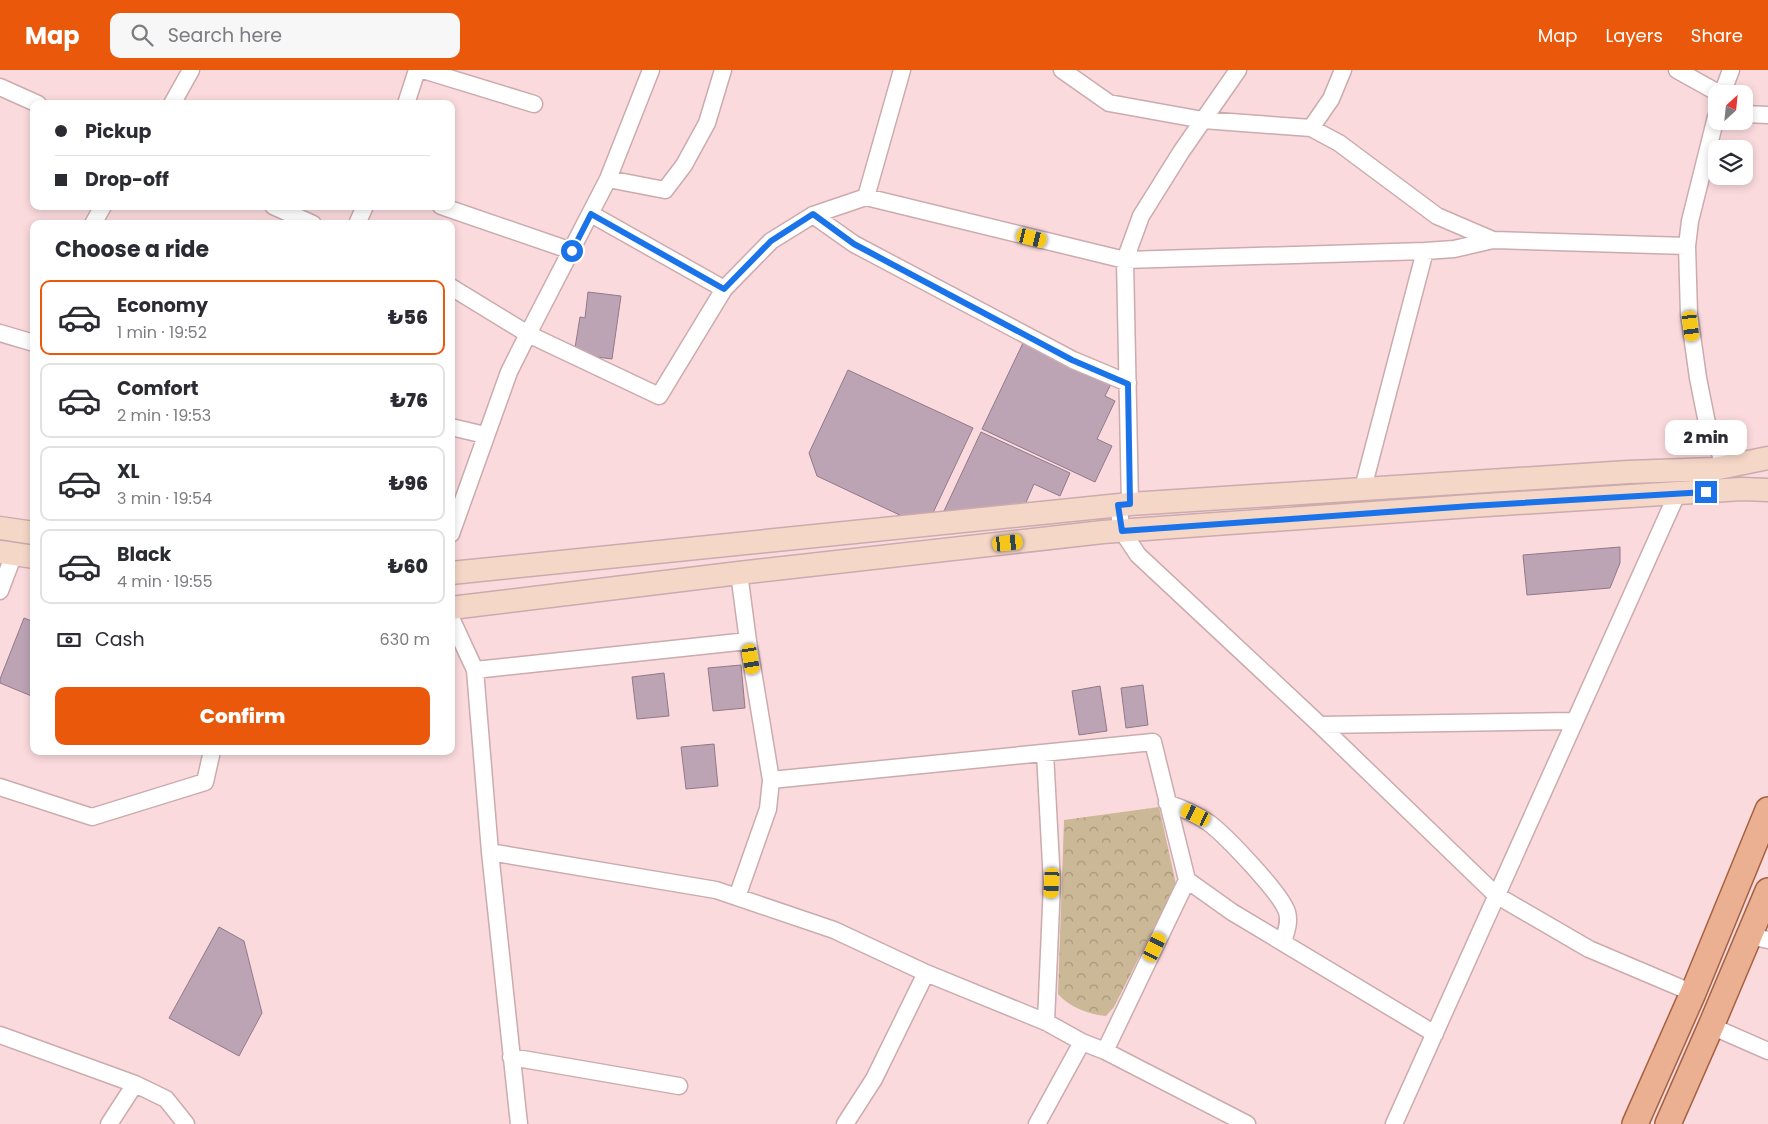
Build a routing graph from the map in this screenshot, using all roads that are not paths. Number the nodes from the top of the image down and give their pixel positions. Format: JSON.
{"nodes":[{"id":1,"x":191,"y":70,"type":"edge"},
{"id":2,"x":417,"y":70,"type":"edge"},
{"id":3,"x":423,"y":70,"type":"edge"},
{"id":4,"x":651,"y":70,"type":"edge"},
{"id":5,"x":723,"y":70,"type":"edge"},
{"id":6,"x":902,"y":70,"type":"edge"},
{"id":7,"x":1062,"y":70,"type":"edge"},
{"id":8,"x":1237,"y":70,"type":"edge"},
{"id":9,"x":1343,"y":70,"type":"edge"},
{"id":10,"x":1677,"y":70,"type":"edge"},
{"id":11,"x":1732,"y":70,"type":"edge"},
{"id":12,"x":1725,"y":85,"type":"edge"},
{"id":13,"x":0,"y":87,"type":"edge"},
{"id":14,"x":1708,"y":87,"type":"edge"},
{"id":15,"x":30,"y":100,"type":"edge"},
{"id":16,"x":174,"y":100,"type":"edge"},
{"id":17,"x":407,"y":100,"type":"edge"},
{"id":18,"x":534,"y":104,"type":"dead end"},
{"id":19,"x":1753,"y":114,"type":"edge"},
{"id":20,"x":1768,"y":115,"type":"edge"},
{"id":21,"x":1203,"y":120,"type":"junction"},
{"id":22,"x":1311,"y":128,"type":"junction"},
{"id":23,"x":1713,"y":130,"type":"edge"},
{"id":24,"x":608,"y":179,"type":"junction"},
{"id":25,"x":866,"y":197,"type":"junction"},
{"id":26,"x":282,"y":210,"type":"edge"},
{"id":27,"x":453,"y":210,"type":"edge"},
{"id":28,"x":591,"y":214,"type":"junction"},
{"id":29,"x":813,"y":214,"type":"junction"},
{"id":30,"x":304,"y":220,"type":"edge"},
{"id":31,"x":1493,"y":240,"type":"junction"},
{"id":32,"x":1687,"y":246,"type":"junction"},
{"id":33,"x":572,"y":251,"type":"junction"},
{"id":34,"x":1425,"y":251,"type":"junction"},
{"id":35,"x":1125,"y":260,"type":"junction"},
{"id":36,"x":455,"y":289,"type":"edge"},
{"id":37,"x":724,"y":289,"type":"junction"},
{"id":38,"x":0,"y":333,"type":"edge"},
{"id":39,"x":528,"y":334,"type":"junction"},
{"id":40,"x":30,"y":338,"type":"edge"},
{"id":41,"x":1128,"y":384,"type":"junction"},
{"id":42,"x":455,"y":428,"type":"edge"},
{"id":43,"x":485,"y":435,"type":"junction"},
{"id":44,"x":1768,"y":458,"type":"edge"},
{"id":45,"x":1726,"y":467,"type":"junction"},
{"id":46,"x":1363,"y":488,"type":"junction"},
{"id":47,"x":1768,"y":490,"type":"edge"},
{"id":48,"x":1677,"y":494,"type":"junction"},
{"id":49,"x":1124,"y":504,"type":"junction"},
{"id":50,"x":455,"y":522,"type":"edge"},
{"id":51,"x":0,"y":528,"type":"edge"},
{"id":52,"x":1122,"y":531,"type":"junction"},
{"id":53,"x":30,"y":532,"type":"edge"},
{"id":54,"x":16,"y":554,"type":"edge"},
{"id":55,"x":455,"y":573,"type":"edge"},
{"id":56,"x":739,"y":573,"type":"junction"},
{"id":57,"x":0,"y":591,"type":"edge"},
{"id":58,"x":455,"y":608,"type":"edge"},
{"id":59,"x":455,"y":627,"type":"edge"},
{"id":60,"x":748,"y":641,"type":"junction"},
{"id":61,"x":475,"y":670,"type":"junction"},
{"id":62,"x":1574,"y":721,"type":"junction"},
{"id":63,"x":1320,"y":725,"type":"junction"},
{"id":64,"x":1045,"y":753,"type":"junction"},
{"id":65,"x":211,"y":755,"type":"edge"},
{"id":66,"x":771,"y":780,"type":"junction"},
{"id":67,"x":0,"y":787,"type":"edge"},
{"id":68,"x":1168,"y":803,"type":"junction"},
{"id":69,"x":1768,"y":810,"type":"edge"},
{"id":70,"x":490,"y":852,"type":"junction"},
{"id":71,"x":1187,"y":880,"type":"junction"},
{"id":72,"x":1768,"y":891,"type":"edge"},
{"id":73,"x":1496,"y":895,"type":"junction"},
{"id":74,"x":737,"y":897,"type":"junction"},
{"id":75,"x":1759,"y":938,"type":"edge"},
{"id":76,"x":1283,"y":942,"type":"junction"},
{"id":77,"x":926,"y":973,"type":"junction"},
{"id":78,"x":1693,"y":993,"type":"junction"},
{"id":79,"x":1046,"y":1022,"type":"junction"},
{"id":80,"x":1711,"y":1026,"type":"junction"},
{"id":81,"x":1435,"y":1034,"type":"junction"},
{"id":82,"x":0,"y":1036,"type":"edge"},
{"id":83,"x":1082,"y":1042,"type":"junction"},
{"id":84,"x":1105,"y":1051,"type":"junction"},
{"id":85,"x":1768,"y":1051,"type":"edge"},
{"id":86,"x":511,"y":1057,"type":"junction"},
{"id":87,"x":135,"y":1084,"type":"junction"},
{"id":88,"x":679,"y":1086,"type":"dead end"},
{"id":89,"x":1239,"y":1122,"type":"edge"},
{"id":90,"x":109,"y":1124,"type":"edge"},
{"id":91,"x":186,"y":1124,"type":"edge"},
{"id":92,"x":518,"y":1124,"type":"edge"},
{"id":93,"x":845,"y":1124,"type":"edge"},
{"id":94,"x":1037,"y":1124,"type":"edge"},
{"id":95,"x":1394,"y":1124,"type":"edge"},
{"id":96,"x":1635,"y":1124,"type":"edge"},
{"id":97,"x":1668,"y":1124,"type":"edge"}],
"edges":[{"from":1,"to":16,"type":"street"},
{"from":2,"to":17,"type":"street"},
{"from":3,"to":18,"type":"street"},
{"from":4,"to":24,"type":"street"},
{"from":5,"to":24,"type":"street"},
{"from":6,"to":25,"type":"street"},
{"from":7,"to":21,"type":"street"},
{"from":8,"to":21,"type":"street"},
{"from":9,"to":22,"type":"street"},
{"from":10,"to":14,"type":"street"},
{"from":11,"to":12,"type":"street"},
{"from":13,"to":15,"type":"street"},
{"from":19,"to":20,"type":"street"},
{"from":21,"to":22,"type":"street"},
{"from":21,"to":35,"type":"street"},
{"from":22,"to":31,"type":"street"},
{"from":23,"to":32,"type":"street"},
{"from":24,"to":28,"type":"street"},
{"from":25,"to":29,"type":"street"},
{"from":25,"to":35,"type":"street"},
{"from":26,"to":30,"type":"street"},
{"from":27,"to":33,"type":"street"},
{"from":28,"to":33,"type":"street"},
{"from":28,"to":37,"type":"street"},
{"from":29,"to":37,"type":"street"},
{"from":29,"to":41,"type":"street"},
{"from":31,"to":32,"type":"street"},
{"from":31,"to":34,"type":"street"},
{"from":32,"to":45,"type":"street"},
{"from":33,"to":39,"type":"street"},
{"from":34,"to":35,"type":"street"},
{"from":34,"to":46,"type":"street"},
{"from":35,"to":41,"type":"street"},
{"from":36,"to":39,"type":"street"},
{"from":37,"to":39,"type":"street"},
{"from":38,"to":40,"type":"street"},
{"from":39,"to":43,"type":"street"},
{"from":41,"to":49,"type":"street"},
{"from":42,"to":43,"type":"street"},
{"from":43,"to":50,"type":"street"},
{"from":44,"to":45,"type":"main road"},
{"from":45,"to":46,"type":"main road"},
{"from":46,"to":49,"type":"main road"},
{"from":47,"to":48,"type":"main road"},
{"from":48,"to":52,"type":"main road"},
{"from":48,"to":62,"type":"street"},
{"from":49,"to":52,"type":"street"},
{"from":49,"to":55,"type":"main road"},
{"from":51,"to":53,"type":"main road"},
{"from":52,"to":56,"type":"main road"},
{"from":52,"to":63,"type":"street"},
{"from":54,"to":57,"type":"street"},
{"from":56,"to":58,"type":"main road"},
{"from":56,"to":60,"type":"street"},
{"from":59,"to":61,"type":"street"},
{"from":60,"to":61,"type":"street"},
{"from":60,"to":66,"type":"street"},
{"from":61,"to":70,"type":"street"},
{"from":62,"to":63,"type":"street"},
{"from":62,"to":73,"type":"street"},
{"from":63,"to":73,"type":"street"},
{"from":64,"to":66,"type":"street"},
{"from":64,"to":68,"type":"street"},
{"from":64,"to":79,"type":"street"},
{"from":65,"to":67,"type":"street"},
{"from":66,"to":74,"type":"street"},
{"from":68,"to":71,"type":"street"},
{"from":68,"to":76,"type":"street"},
{"from":69,"to":78,"type":"main road"},
{"from":70,"to":74,"type":"street"},
{"from":70,"to":86,"type":"street"},
{"from":71,"to":76,"type":"street"},
{"from":71,"to":84,"type":"street"},
{"from":72,"to":75,"type":"main road"},
{"from":73,"to":78,"type":"street"},
{"from":73,"to":81,"type":"street"},
{"from":74,"to":77,"type":"street"},
{"from":75,"to":80,"type":"main road"},
{"from":76,"to":81,"type":"street"},
{"from":77,"to":79,"type":"street"},
{"from":77,"to":93,"type":"street"},
{"from":78,"to":96,"type":"main road"},
{"from":79,"to":83,"type":"street"},
{"from":80,"to":85,"type":"street"},
{"from":80,"to":97,"type":"main road"},
{"from":81,"to":95,"type":"street"},
{"from":82,"to":87,"type":"street"},
{"from":83,"to":84,"type":"street"},
{"from":83,"to":94,"type":"street"},
{"from":84,"to":89,"type":"street"},
{"from":86,"to":88,"type":"street"},
{"from":86,"to":92,"type":"street"},
{"from":87,"to":90,"type":"street"},
{"from":87,"to":91,"type":"street"}]}
